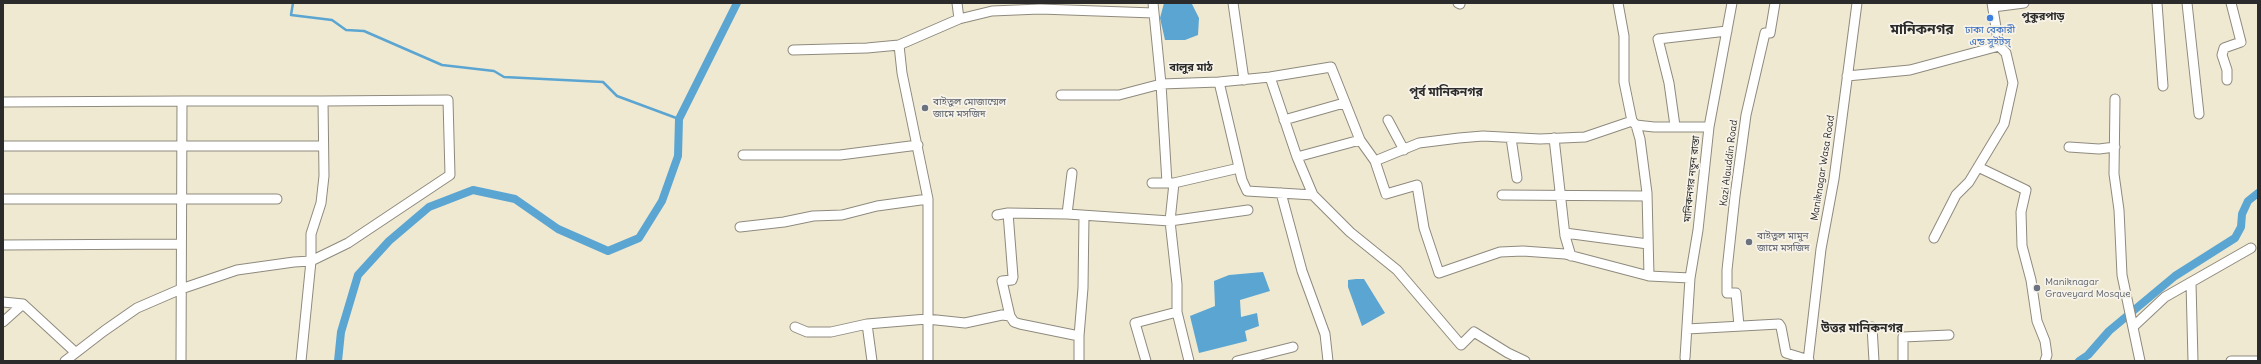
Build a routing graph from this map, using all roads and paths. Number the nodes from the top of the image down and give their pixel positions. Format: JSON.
{"nodes":[{"id":1,"x":957,"y":3,"type":"edge"},
{"id":2,"x":1153,"y":3,"type":"edge"},
{"id":3,"x":1233,"y":3,"type":"edge"},
{"id":4,"x":1618,"y":3,"type":"edge"},
{"id":5,"x":1732,"y":3,"type":"edge"},
{"id":6,"x":1775,"y":3,"type":"edge"},
{"id":7,"x":1857,"y":3,"type":"edge"},
{"id":8,"x":2024,"y":3,"type":"edge"},
{"id":9,"x":2157,"y":3,"type":"edge"},
{"id":10,"x":2187,"y":3,"type":"edge"},
{"id":11,"x":2231,"y":3,"type":"edge"},
{"id":12,"x":1992,"y":5,"type":"edge"},
{"id":13,"x":1154,"y":13,"type":"junction"},
{"id":14,"x":959,"y":19,"type":"junction"},
{"id":15,"x":1727,"y":31,"type":"junction"},
{"id":16,"x":899,"y":45,"type":"junction"},
{"id":17,"x":1999,"y":46,"type":"junction"},
{"id":18,"x":792,"y":50,"type":"dead end"},
{"id":19,"x":1847,"y":76,"type":"junction"},
{"id":20,"x":1270,"y":77,"type":"junction"},
{"id":21,"x":1244,"y":80,"type":"junction"},
{"id":22,"x":2227,"y":80,"type":"dead end"},
{"id":23,"x":1219,"y":82,"type":"junction"},
{"id":24,"x":1161,"y":84,"type":"junction"},
{"id":25,"x":2163,"y":86,"type":"dead end"},
{"id":26,"x":1061,"y":95,"type":"dead end"},
{"id":27,"x":2115,"y":99,"type":"dead end"},
{"id":28,"x":323,"y":100,"type":"junction"},
{"id":29,"x":182,"y":101,"type":"junction"},
{"id":30,"x":3,"y":102,"type":"edge"},
{"id":31,"x":1344,"y":103,"type":"junction"},
{"id":32,"x":2199,"y":114,"type":"dead end"},
{"id":33,"x":1284,"y":120,"type":"junction"},
{"id":34,"x":1388,"y":120,"type":"dead end"},
{"id":35,"x":1634,"y":123,"type":"junction"},
{"id":36,"x":1675,"y":126,"type":"junction"},
{"id":37,"x":1709,"y":127,"type":"junction"},
{"id":38,"x":1511,"y":138,"type":"junction"},
{"id":39,"x":1554,"y":138,"type":"junction"},
{"id":40,"x":1360,"y":140,"type":"junction"},
{"id":41,"x":918,"y":145,"type":"junction"},
{"id":42,"x":3,"y":146,"type":"edge"},
{"id":43,"x":182,"y":146,"type":"junction"},
{"id":44,"x":322,"y":146,"type":"junction"},
{"id":45,"x":2069,"y":146,"type":"dead end"},
{"id":46,"x":2115,"y":147,"type":"junction"},
{"id":47,"x":1404,"y":150,"type":"junction"},
{"id":48,"x":743,"y":155,"type":"dead end"},
{"id":49,"x":1297,"y":157,"type":"junction"},
{"id":50,"x":1375,"y":161,"type":"junction"},
{"id":51,"x":1978,"y":167,"type":"junction"},
{"id":52,"x":1239,"y":168,"type":"junction"},
{"id":53,"x":1072,"y":173,"type":"dead end"},
{"id":54,"x":1517,"y":178,"type":"dead end"},
{"id":55,"x":1152,"y":183,"type":"dead end"},
{"id":56,"x":1171,"y":183,"type":"junction"},
{"id":57,"x":1281,"y":193,"type":"junction"},
{"id":58,"x":1313,"y":195,"type":"junction"},
{"id":59,"x":1502,"y":195,"type":"dead end"},
{"id":60,"x":1561,"y":195,"type":"junction"},
{"id":61,"x":1647,"y":196,"type":"junction"},
{"id":62,"x":3,"y":199,"type":"edge"},
{"id":63,"x":277,"y":199,"type":"dead end"},
{"id":64,"x":928,"y":199,"type":"junction"},
{"id":65,"x":181,"y":200,"type":"junction"},
{"id":66,"x":1248,"y":210,"type":"dead end"},
{"id":67,"x":1008,"y":213,"type":"junction"},
{"id":68,"x":1067,"y":214,"type":"junction"},
{"id":69,"x":997,"y":215,"type":"dead end"},
{"id":70,"x":1084,"y":216,"type":"junction"},
{"id":71,"x":1170,"y":221,"type":"junction"},
{"id":72,"x":740,"y":227,"type":"dead end"},
{"id":73,"x":1565,"y":232,"type":"junction"},
{"id":74,"x":1934,"y":238,"type":"dead end"},
{"id":75,"x":181,"y":244,"type":"junction"},
{"id":76,"x":1648,"y":244,"type":"junction"},
{"id":77,"x":3,"y":245,"type":"edge"},
{"id":78,"x":2251,"y":248,"type":"dead end"},
{"id":79,"x":1571,"y":256,"type":"junction"},
{"id":80,"x":311,"y":261,"type":"junction"},
{"id":81,"x":1650,"y":276,"type":"junction"},
{"id":82,"x":1690,"y":278,"type":"junction"},
{"id":83,"x":2191,"y":283,"type":"junction"},
{"id":84,"x":180,"y":289,"type":"junction"},
{"id":85,"x":3,"y":302,"type":"edge"},
{"id":86,"x":23,"y":304,"type":"junction"},
{"id":87,"x":1177,"y":312,"type":"junction"},
{"id":88,"x":1010,"y":316,"type":"junction"},
{"id":89,"x":927,"y":319,"type":"junction"},
{"id":90,"x":3,"y":322,"type":"edge"},
{"id":91,"x":2133,"y":323,"type":"junction"},
{"id":92,"x":867,"y":324,"type":"junction"},
{"id":93,"x":1739,"y":326,"type":"junction"},
{"id":94,"x":796,"y":327,"type":"dead end"},
{"id":95,"x":1872,"y":327,"type":"dead end"},
{"id":96,"x":1687,"y":329,"type":"junction"},
{"id":97,"x":1949,"y":335,"type":"dead end"},
{"id":98,"x":1079,"y":336,"type":"junction"},
{"id":99,"x":1293,"y":347,"type":"dead end"},
{"id":100,"x":74,"y":352,"type":"junction"},
{"id":101,"x":1685,"y":358,"type":"dead end"},
{"id":102,"x":1808,"y":360,"type":"edge"},
{"id":103,"x":65,"y":361,"type":"edge"},
{"id":104,"x":181,"y":361,"type":"edge"},
{"id":105,"x":301,"y":361,"type":"edge"},
{"id":106,"x":872,"y":361,"type":"edge"},
{"id":107,"x":928,"y":361,"type":"edge"},
{"id":108,"x":1079,"y":361,"type":"edge"},
{"id":109,"x":1146,"y":361,"type":"edge"},
{"id":110,"x":1189,"y":361,"type":"edge"},
{"id":111,"x":1238,"y":361,"type":"edge"},
{"id":112,"x":1328,"y":361,"type":"edge"},
{"id":113,"x":1525,"y":361,"type":"edge"},
{"id":114,"x":1874,"y":361,"type":"edge"},
{"id":115,"x":1903,"y":361,"type":"edge"},
{"id":116,"x":2045,"y":361,"type":"edge"},
{"id":117,"x":2140,"y":361,"type":"edge"},
{"id":118,"x":2193,"y":361,"type":"edge"},
{"id":119,"x":2231,"y":361,"type":"edge"},
{"id":120,"x":2258,"y":361,"type":"edge"}],
"edges":[{"from":1,"to":14,"type":"street"},
{"from":2,"to":13,"type":"street"},
{"from":3,"to":21,"type":"street"},
{"from":4,"to":35,"type":"street"},
{"from":5,"to":15,"type":"street","name":"মানিকনগর নতুন রাস্তা"},
{"from":6,"to":93,"type":"street","name":"Kazi Alauddin Road"},
{"from":7,"to":19,"type":"street","name":"Maniknagar Wasa Road"},
{"from":8,"to":12,"type":"street"},
{"from":9,"to":25,"type":"street"},
{"from":10,"to":32,"type":"street"},
{"from":11,"to":22,"type":"street"},
{"from":12,"to":17,"type":"street"},
{"from":13,"to":14,"type":"street"},
{"from":13,"to":24,"type":"street"},
{"from":14,"to":16,"type":"street"},
{"from":15,"to":36,"type":"street"},
{"from":15,"to":37,"type":"street","name":"মানিকনগর নতুন রাস্তা"},
{"from":16,"to":18,"type":"street"},
{"from":16,"to":41,"type":"street"},
{"from":17,"to":19,"type":"street"},
{"from":17,"to":51,"type":"street"},
{"from":19,"to":102,"type":"street","name":"Maniknagar Wasa Road"},
{"from":20,"to":21,"type":"street"},
{"from":20,"to":31,"type":"street"},
{"from":20,"to":33,"type":"street"},
{"from":21,"to":23,"type":"street"},
{"from":23,"to":24,"type":"street"},
{"from":23,"to":52,"type":"street"},
{"from":24,"to":26,"type":"street"},
{"from":24,"to":56,"type":"street"},
{"from":27,"to":46,"type":"street"},
{"from":28,"to":29,"type":"street"},
{"from":28,"to":44,"type":"street"},
{"from":28,"to":80,"type":"street"},
{"from":29,"to":30,"type":"street"},
{"from":29,"to":43,"type":"street"},
{"from":31,"to":33,"type":"street"},
{"from":31,"to":40,"type":"street"},
{"from":33,"to":49,"type":"street"},
{"from":34,"to":47,"type":"street"},
{"from":35,"to":36,"type":"street"},
{"from":35,"to":39,"type":"street"},
{"from":35,"to":61,"type":"street"},
{"from":36,"to":37,"type":"street"},
{"from":37,"to":82,"type":"street","name":"মানিকনগর নতুন রাস্তা"},
{"from":38,"to":39,"type":"street"},
{"from":38,"to":47,"type":"street"},
{"from":38,"to":54,"type":"street"},
{"from":39,"to":60,"type":"street"},
{"from":40,"to":49,"type":"street"},
{"from":40,"to":50,"type":"street"},
{"from":41,"to":48,"type":"street"},
{"from":41,"to":64,"type":"street"},
{"from":42,"to":43,"type":"street"},
{"from":43,"to":44,"type":"street"},
{"from":43,"to":65,"type":"street"},
{"from":44,"to":80,"type":"street"},
{"from":45,"to":46,"type":"street"},
{"from":46,"to":91,"type":"street"},
{"from":47,"to":50,"type":"street"},
{"from":49,"to":58,"type":"street"},
{"from":50,"to":79,"type":"street"},
{"from":51,"to":74,"type":"street"},
{"from":51,"to":116,"type":"street"},
{"from":52,"to":56,"type":"street"},
{"from":52,"to":57,"type":"street"},
{"from":53,"to":68,"type":"street"},
{"from":55,"to":56,"type":"street"},
{"from":56,"to":71,"type":"street"},
{"from":57,"to":58,"type":"street"},
{"from":57,"to":112,"type":"street"},
{"from":58,"to":113,"type":"street"},
{"from":59,"to":60,"type":"street"},
{"from":60,"to":61,"type":"street"},
{"from":60,"to":73,"type":"street"},
{"from":61,"to":76,"type":"street"},
{"from":62,"to":65,"type":"street"},
{"from":63,"to":65,"type":"street"},
{"from":64,"to":72,"type":"street"},
{"from":64,"to":89,"type":"street"},
{"from":65,"to":75,"type":"street"},
{"from":66,"to":71,"type":"street"},
{"from":67,"to":68,"type":"street"},
{"from":67,"to":69,"type":"street"},
{"from":67,"to":88,"type":"street"},
{"from":68,"to":70,"type":"street"},
{"from":70,"to":71,"type":"street"},
{"from":70,"to":98,"type":"street"},
{"from":71,"to":87,"type":"street"},
{"from":73,"to":76,"type":"street"},
{"from":73,"to":79,"type":"street"},
{"from":75,"to":77,"type":"street"},
{"from":75,"to":84,"type":"street"},
{"from":76,"to":81,"type":"street"},
{"from":78,"to":83,"type":"street"},
{"from":79,"to":81,"type":"street"},
{"from":80,"to":84,"type":"street"},
{"from":80,"to":105,"type":"street"},
{"from":81,"to":82,"type":"street"},
{"from":82,"to":96,"type":"street","name":"মানিকনগর নতুন রাস্তা"},
{"from":83,"to":91,"type":"street"},
{"from":83,"to":118,"type":"street"},
{"from":84,"to":100,"type":"street"},
{"from":84,"to":104,"type":"street"},
{"from":85,"to":86,"type":"street"},
{"from":86,"to":90,"type":"street"},
{"from":86,"to":100,"type":"street"},
{"from":87,"to":109,"type":"street"},
{"from":87,"to":110,"type":"street"},
{"from":88,"to":89,"type":"street"},
{"from":88,"to":98,"type":"street"},
{"from":89,"to":92,"type":"street"},
{"from":89,"to":107,"type":"street"},
{"from":91,"to":117,"type":"street"},
{"from":92,"to":94,"type":"street"},
{"from":92,"to":106,"type":"street"},
{"from":93,"to":96,"type":"street"},
{"from":93,"to":102,"type":"street"},
{"from":95,"to":114,"type":"street"},
{"from":96,"to":101,"type":"street","name":"মানিকনগর নতুন রাস্তা"},
{"from":97,"to":115,"type":"street"},
{"from":98,"to":108,"type":"street"},
{"from":99,"to":111,"type":"street"},
{"from":100,"to":103,"type":"street"},
{"from":119,"to":120,"type":"street"}]}
